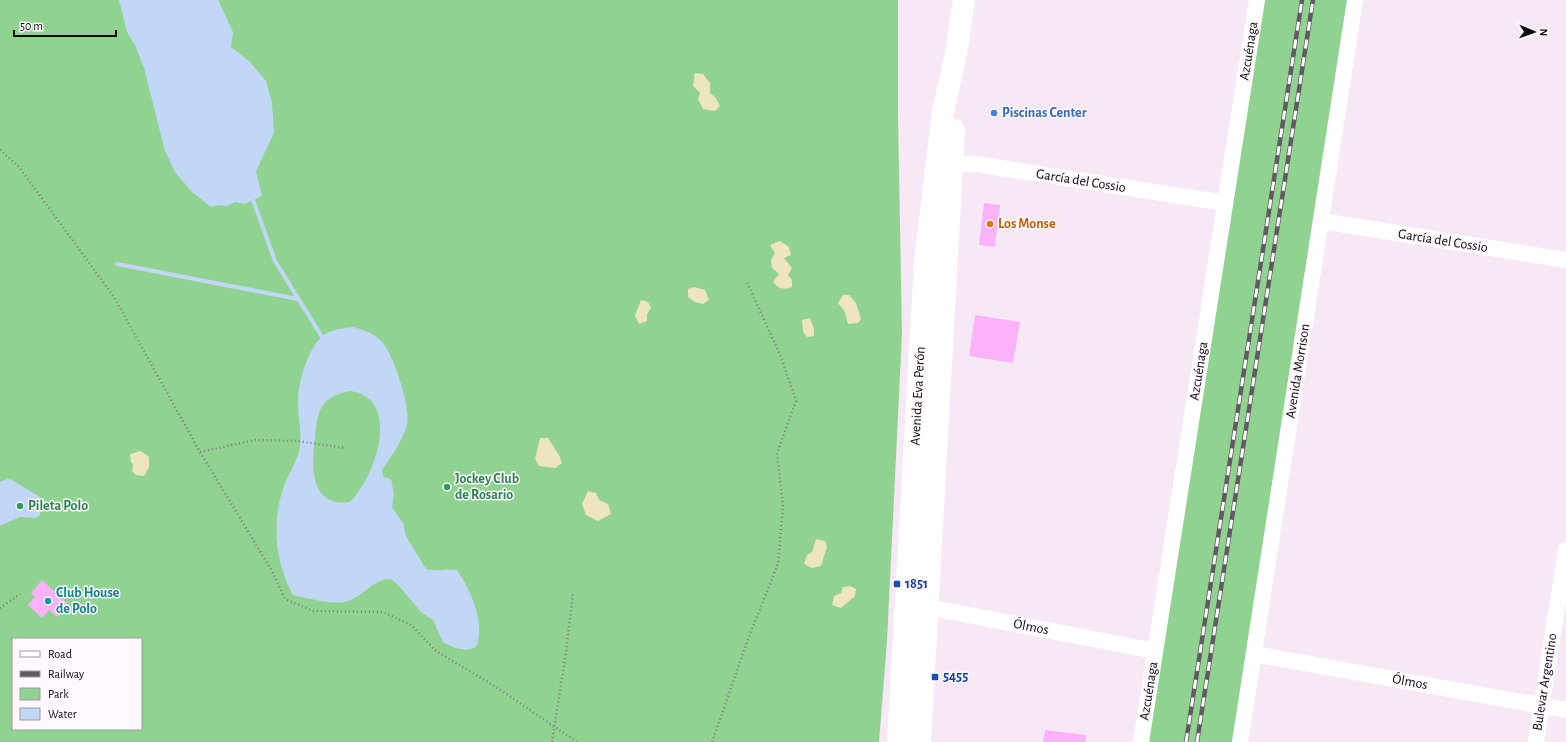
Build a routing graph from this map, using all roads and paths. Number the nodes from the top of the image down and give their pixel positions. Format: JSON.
{"nodes":[{"id":1,"x":964,"y":0,"type":"edge"},
{"id":2,"x":1257,"y":0,"type":"edge"},
{"id":3,"x":1355,"y":0,"type":"edge"},
{"id":4,"x":0,"y":150,"type":"edge"},
{"id":5,"x":944,"y":164,"type":"junction"},
{"id":6,"x":1225,"y":203,"type":"junction"},
{"id":7,"x":1321,"y":221,"type":"junction"},
{"id":8,"x":1566,"y":260,"type":"edge"},
{"id":9,"x":746,"y":280,"type":"dead end"},
{"id":10,"x":345,"y":448,"type":"dead end"},
{"id":11,"x":200,"y":452,"type":"junction"},
{"id":12,"x":1566,"y":550,"type":"edge"},
{"id":13,"x":20,"y":594,"type":"dead end"},
{"id":14,"x":573,"y":594,"type":"dead end"},
{"id":15,"x":918,"y":606,"type":"junction"},
{"id":16,"x":0,"y":608,"type":"edge"},
{"id":17,"x":1155,"y":651,"type":"junction"},
{"id":18,"x":1254,"y":654,"type":"junction"},
{"id":19,"x":1542,"y":705,"type":"junction"},
{"id":20,"x":1566,"y":710,"type":"edge"},
{"id":21,"x":555,"y":728,"type":"junction"},
{"id":22,"x":552,"y":742,"type":"edge"},
{"id":23,"x":577,"y":742,"type":"edge"},
{"id":24,"x":712,"y":742,"type":"edge"},
{"id":25,"x":898,"y":742,"type":"edge"},
{"id":26,"x":920,"y":742,"type":"edge"},
{"id":27,"x":1141,"y":742,"type":"edge"},
{"id":28,"x":1240,"y":742,"type":"edge"},
{"id":29,"x":1536,"y":742,"type":"edge"}],
"edges":[{"from":1,"to":5,"type":"main road","name":"Avenida Eva Perón"},
{"from":2,"to":6,"type":"street","name":"Azcuénaga"},
{"from":3,"to":7,"type":"street","name":"Avenida Morrison"},
{"from":4,"to":11,"type":"path"},
{"from":5,"to":6,"type":"street","name":"García del Cossio"},
{"from":5,"to":15,"type":"main road","name":"Avenida Eva Perón"},
{"from":6,"to":17,"type":"street","name":"Azcuénaga"},
{"from":7,"to":8,"type":"street","name":"García del Cossio"},
{"from":7,"to":18,"type":"street","name":"Avenida Morrison"},
{"from":9,"to":24,"type":"path"},
{"from":10,"to":11,"type":"path"},
{"from":11,"to":21,"type":"path"},
{"from":12,"to":19,"type":"street","name":"Bulevar Argentino"},
{"from":13,"to":16,"type":"path"},
{"from":14,"to":21,"type":"path"},
{"from":15,"to":17,"type":"street","name":"Ólmos"},
{"from":15,"to":25,"type":"main road","name":"Avenida Eva Perón"},
{"from":15,"to":26,"type":"main road","name":"Avenida Eva Perón"},
{"from":17,"to":27,"type":"street","name":"Azcuénaga"},
{"from":18,"to":19,"type":"street","name":"Ólmos"},
{"from":18,"to":28,"type":"street","name":"Avenida Morrison"},
{"from":19,"to":20,"type":"street","name":"Ólmos"},
{"from":19,"to":29,"type":"street","name":"Bulevar Argentino"},
{"from":21,"to":22,"type":"path"},
{"from":21,"to":23,"type":"path"}]}
